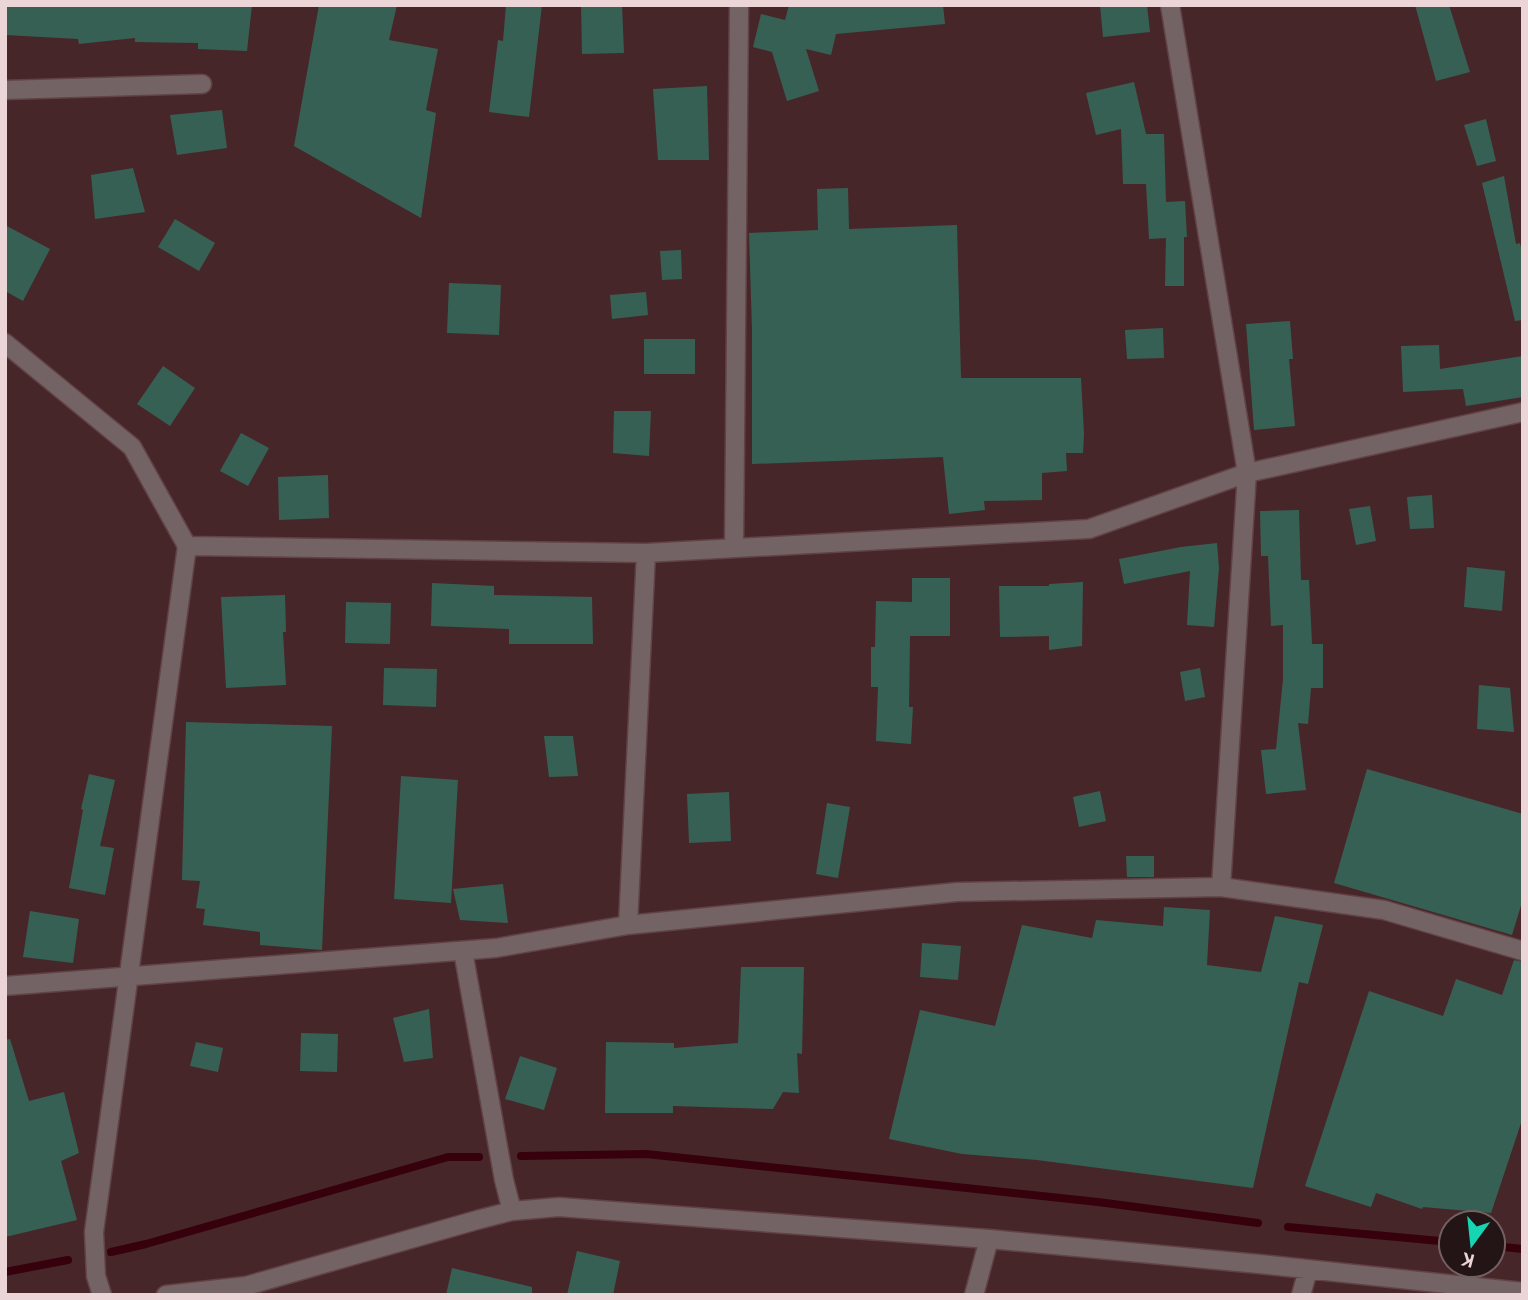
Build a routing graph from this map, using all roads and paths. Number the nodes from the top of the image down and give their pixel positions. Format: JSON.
{"nodes":[{"id":1,"x":740,"y":5,"type":"edge"},
{"id":2,"x":1170,"y":5,"type":"edge"},
{"id":3,"x":202,"y":84,"type":"dead end"},
{"id":4,"x":5,"y":90,"type":"edge"},
{"id":5,"x":5,"y":343,"type":"edge"},
{"id":6,"x":1523,"y":412,"type":"edge"},
{"id":7,"x":1248,"y":473,"type":"junction"},
{"id":8,"x":187,"y":546,"type":"junction"},
{"id":9,"x":734,"y":548,"type":"junction"},
{"id":10,"x":646,"y":553,"type":"junction"},
{"id":11,"x":1221,"y":887,"type":"junction"},
{"id":12,"x":628,"y":925,"type":"junction"},
{"id":13,"x":463,"y":951,"type":"junction"},
{"id":14,"x":1523,"y":951,"type":"edge"},
{"id":15,"x":128,"y":975,"type":"junction"},
{"id":16,"x":5,"y":986,"type":"edge"},
{"id":17,"x":512,"y":1211,"type":"junction"},
{"id":18,"x":989,"y":1239,"type":"junction"},
{"id":19,"x":1308,"y":1270,"type":"junction"},
{"id":20,"x":245,"y":1290,"type":"edge"},
{"id":21,"x":1523,"y":1292,"type":"edge"},
{"id":22,"x":102,"y":1295,"type":"edge"},
{"id":23,"x":166,"y":1295,"type":"edge"},
{"id":24,"x":974,"y":1295,"type":"edge"},
{"id":25,"x":1301,"y":1295,"type":"edge"}],
"edges":[{"from":1,"to":9,"type":"street"},
{"from":2,"to":7,"type":"street"},
{"from":3,"to":4,"type":"street"},
{"from":5,"to":8,"type":"street"},
{"from":6,"to":7,"type":"street"},
{"from":7,"to":9,"type":"street"},
{"from":7,"to":11,"type":"street"},
{"from":8,"to":10,"type":"street"},
{"from":8,"to":15,"type":"street"},
{"from":9,"to":10,"type":"street"},
{"from":10,"to":12,"type":"street"},
{"from":11,"to":12,"type":"street"},
{"from":11,"to":14,"type":"street"},
{"from":12,"to":13,"type":"street"},
{"from":13,"to":15,"type":"street"},
{"from":13,"to":17,"type":"street"},
{"from":15,"to":16,"type":"street"},
{"from":15,"to":22,"type":"street"},
{"from":17,"to":18,"type":"street"},
{"from":17,"to":20,"type":"street"},
{"from":18,"to":19,"type":"street"},
{"from":18,"to":24,"type":"street"},
{"from":19,"to":21,"type":"street"},
{"from":19,"to":25,"type":"street"},
{"from":20,"to":23,"type":"street"}]}
